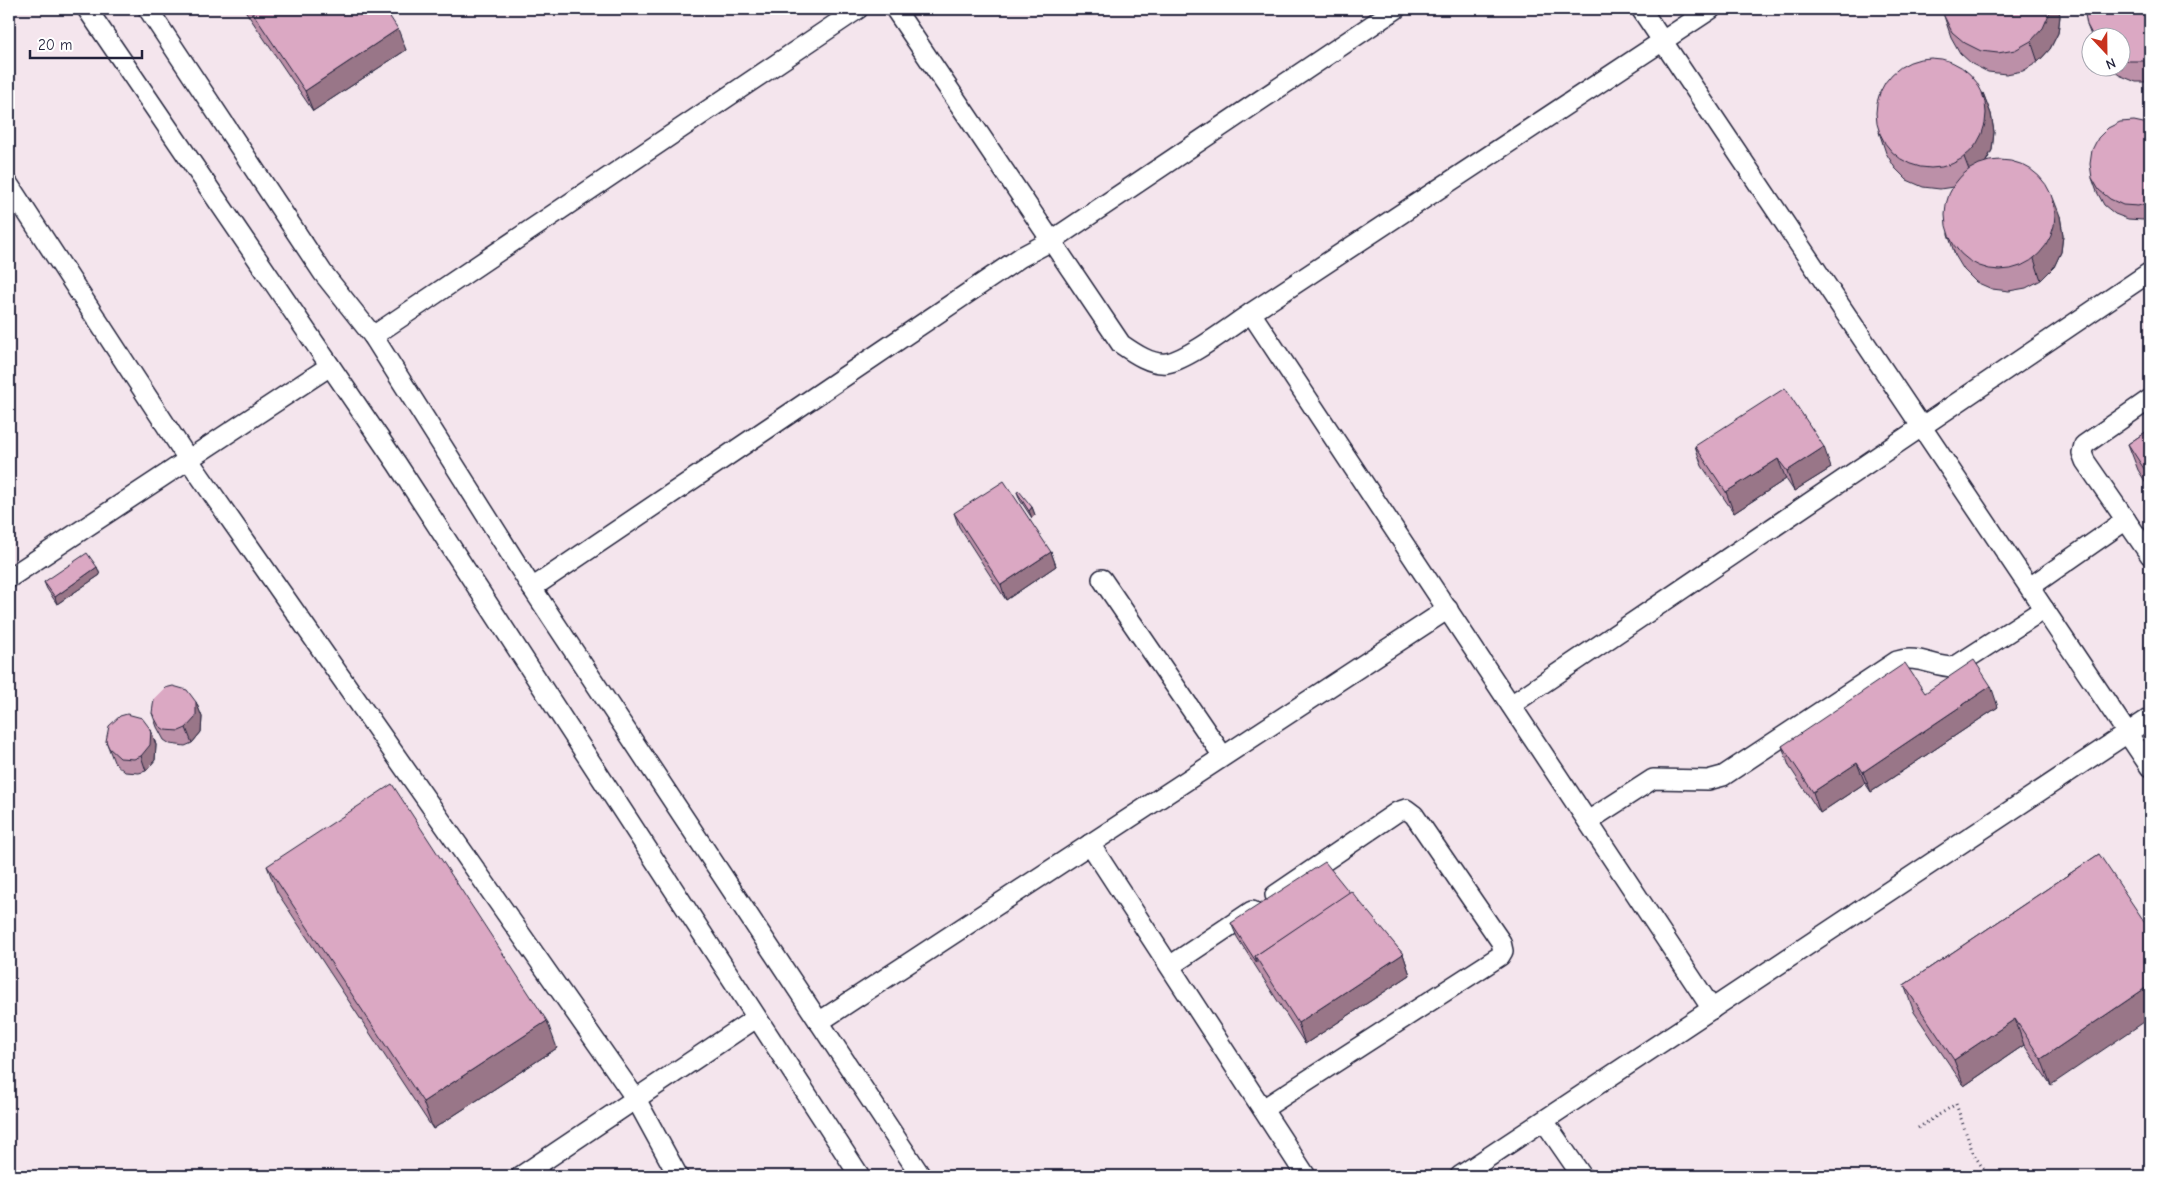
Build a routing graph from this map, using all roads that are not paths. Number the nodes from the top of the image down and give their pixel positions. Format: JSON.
{"nodes":[{"id":1,"x":86,"y":9,"type":"edge"},
{"id":2,"x":148,"y":9,"type":"edge"},
{"id":3,"x":858,"y":9,"type":"edge"},
{"id":4,"x":896,"y":9,"type":"edge"},
{"id":5,"x":1396,"y":9,"type":"edge"},
{"id":6,"x":1641,"y":9,"type":"edge"},
{"id":7,"x":1711,"y":9,"type":"edge"},
{"id":8,"x":1663,"y":41,"type":"junction"},
{"id":9,"x":9,"y":185,"type":"edge"},
{"id":10,"x":1051,"y":241,"type":"junction"},
{"id":11,"x":2150,"y":272,"type":"edge"},
{"id":12,"x":1251,"y":313,"type":"junction"},
{"id":13,"x":373,"y":336,"type":"junction"},
{"id":14,"x":330,"y":366,"type":"junction"},
{"id":15,"x":2150,"y":399,"type":"edge"},
{"id":16,"x":1923,"y":427,"type":"junction"},
{"id":17,"x":188,"y":460,"type":"junction"},
{"id":18,"x":2126,"y":520,"type":"junction"},
{"id":19,"x":2150,"y":555,"type":"edge"},
{"id":20,"x":9,"y":578,"type":"edge"},
{"id":21,"x":1102,"y":579,"type":"dead end"},
{"id":22,"x":2030,"y":587,"type":"junction"},
{"id":23,"x":532,"y":588,"type":"junction"},
{"id":24,"x":1448,"y":609,"type":"junction"},
{"id":25,"x":2044,"y":609,"type":"junction"},
{"id":26,"x":1511,"y":705,"type":"junction"},
{"id":27,"x":2150,"y":718,"type":"edge"},
{"id":28,"x":2128,"y":733,"type":"junction"},
{"id":29,"x":1223,"y":756,"type":"junction"},
{"id":30,"x":2150,"y":767,"type":"edge"},
{"id":31,"x":1588,"y":821,"type":"junction"},
{"id":32,"x":1090,"y":844,"type":"junction"},
{"id":33,"x":1170,"y":966,"type":"junction"},
{"id":34,"x":1712,"y":1009,"type":"junction"},
{"id":35,"x":756,"y":1018,"type":"junction"},
{"id":36,"x":819,"y":1022,"type":"junction"},
{"id":37,"x":636,"y":1099,"type":"junction"},
{"id":38,"x":1263,"y":1109,"type":"junction"},
{"id":39,"x":1544,"y":1121,"type":"junction"},
{"id":40,"x":520,"y":1176,"type":"edge"},
{"id":41,"x":678,"y":1176,"type":"edge"},
{"id":42,"x":860,"y":1176,"type":"edge"},
{"id":43,"x":921,"y":1176,"type":"edge"},
{"id":44,"x":1306,"y":1176,"type":"edge"},
{"id":45,"x":1460,"y":1176,"type":"edge"},
{"id":46,"x":1582,"y":1176,"type":"edge"}],
"edges":[{"from":1,"to":14,"type":"lane"},
{"from":2,"to":13,"type":"lane"},
{"from":3,"to":13,"type":"lane"},
{"from":4,"to":10,"type":"lane"},
{"from":5,"to":10,"type":"lane"},
{"from":6,"to":8,"type":"lane"},
{"from":7,"to":8,"type":"lane"},
{"from":8,"to":12,"type":"lane"},
{"from":8,"to":16,"type":"lane"},
{"from":9,"to":17,"type":"lane"},
{"from":10,"to":12,"type":"lane"},
{"from":10,"to":23,"type":"lane"},
{"from":11,"to":16,"type":"lane"},
{"from":12,"to":24,"type":"lane"},
{"from":13,"to":23,"type":"lane"},
{"from":14,"to":17,"type":"lane"},
{"from":14,"to":35,"type":"lane"},
{"from":15,"to":18,"type":"lane"},
{"from":16,"to":22,"type":"lane"},
{"from":16,"to":26,"type":"lane"},
{"from":17,"to":20,"type":"lane"},
{"from":17,"to":37,"type":"lane"},
{"from":18,"to":19,"type":"lane"},
{"from":18,"to":22,"type":"lane"},
{"from":21,"to":29,"type":"lane"},
{"from":22,"to":25,"type":"lane"},
{"from":23,"to":36,"type":"lane"},
{"from":24,"to":26,"type":"lane"},
{"from":24,"to":29,"type":"lane"},
{"from":25,"to":28,"type":"lane"},
{"from":25,"to":31,"type":"lane"},
{"from":26,"to":31,"type":"lane"},
{"from":27,"to":28,"type":"lane"},
{"from":28,"to":30,"type":"lane"},
{"from":28,"to":34,"type":"lane"},
{"from":29,"to":32,"type":"lane"},
{"from":31,"to":34,"type":"lane"},
{"from":32,"to":33,"type":"lane"},
{"from":32,"to":36,"type":"lane"},
{"from":33,"to":38,"type":"lane"},
{"from":33,"to":38,"type":"lane"},
{"from":34,"to":39,"type":"lane"},
{"from":35,"to":37,"type":"lane"},
{"from":35,"to":42,"type":"lane"},
{"from":36,"to":43,"type":"lane"},
{"from":37,"to":40,"type":"lane"},
{"from":37,"to":41,"type":"lane"},
{"from":38,"to":44,"type":"lane"},
{"from":39,"to":45,"type":"lane"},
{"from":39,"to":46,"type":"lane"}]}
